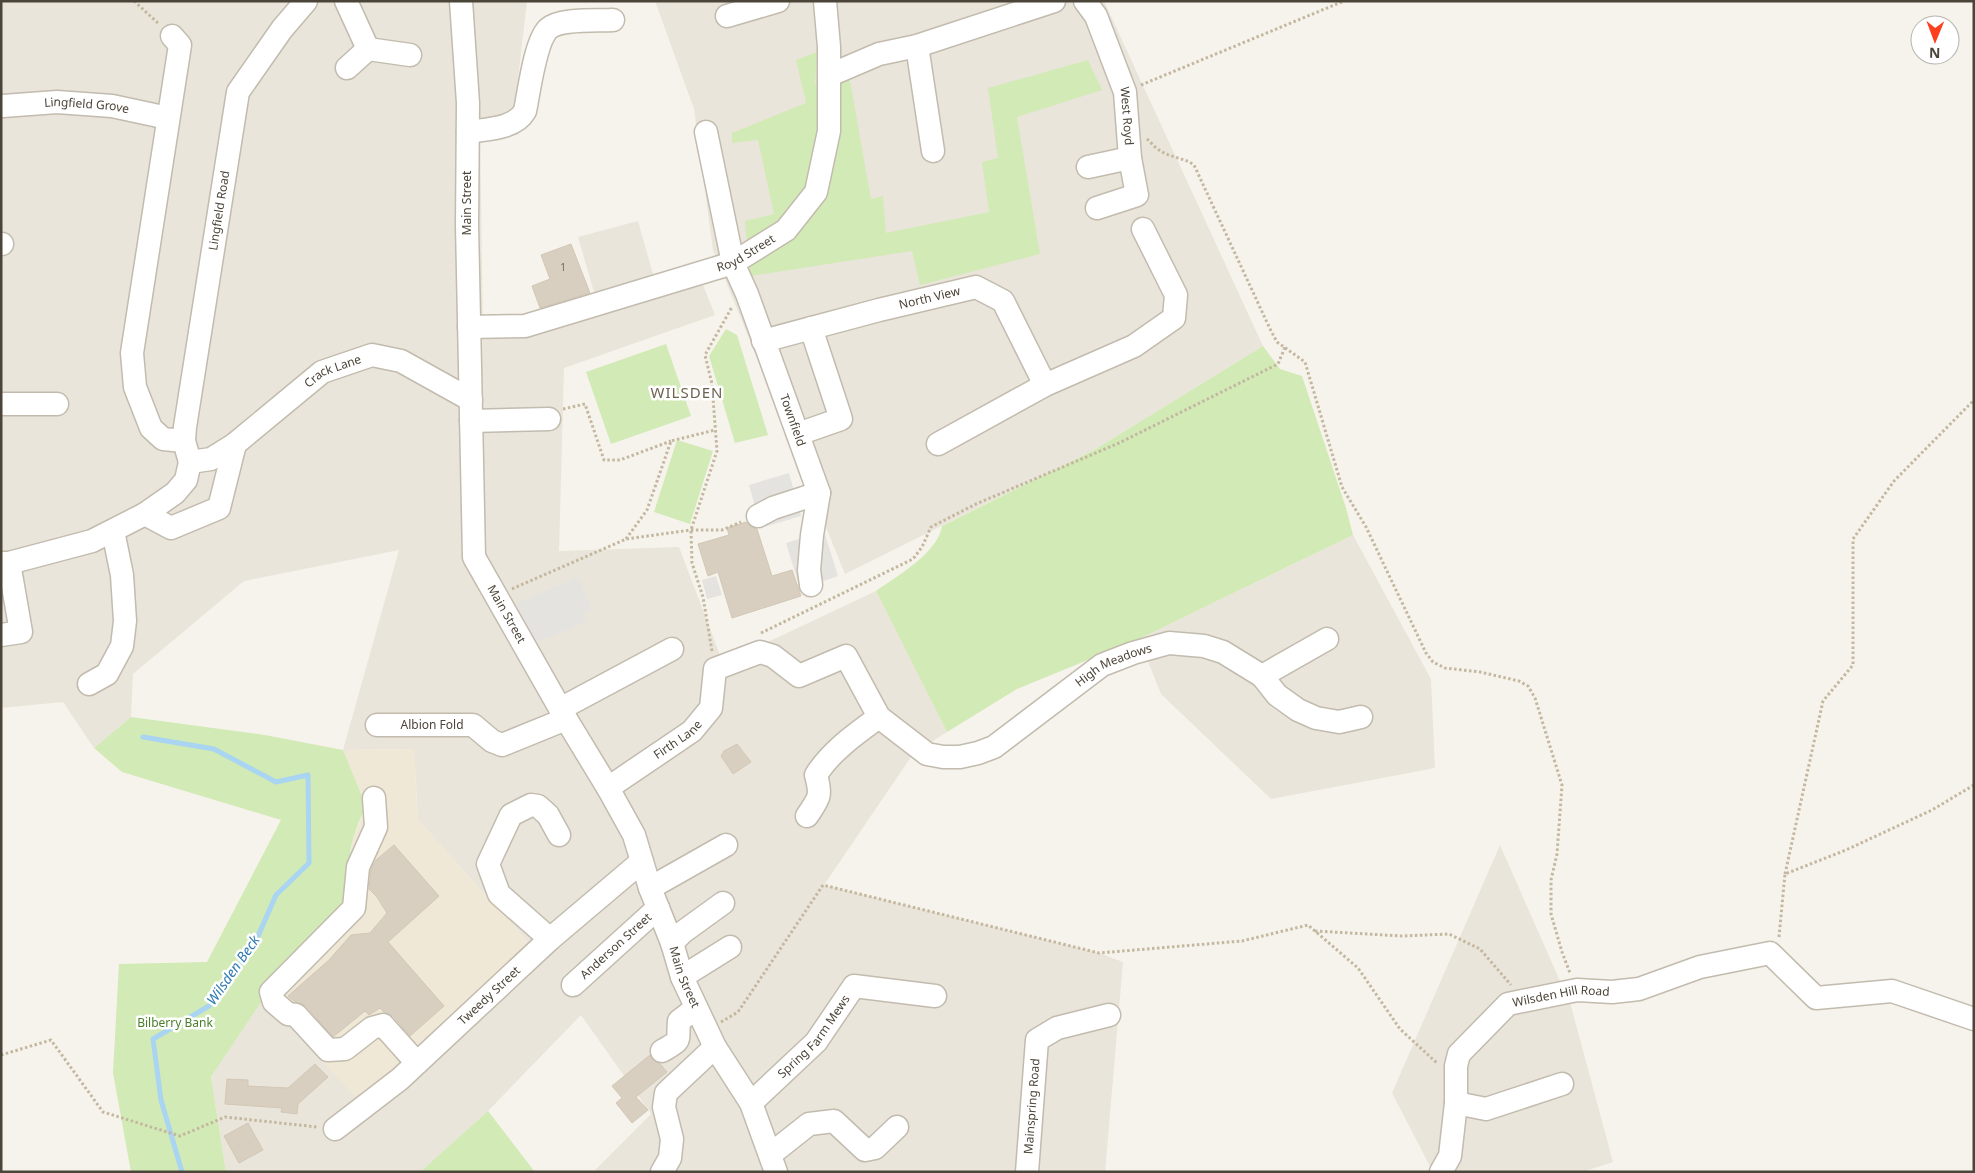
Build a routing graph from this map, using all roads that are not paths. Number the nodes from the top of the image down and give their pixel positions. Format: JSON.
{"nodes":[{"id":1,"x":306,"y":1,"type":"edge"},
{"id":2,"x":346,"y":1,"type":"edge"},
{"id":3,"x":462,"y":1,"type":"edge"},
{"id":4,"x":778,"y":1,"type":"edge"},
{"id":5,"x":825,"y":1,"type":"edge"},
{"id":6,"x":1054,"y":1,"type":"edge"},
{"id":7,"x":1084,"y":1,"type":"edge"},
{"id":8,"x":727,"y":16,"type":"dead end"},
{"id":9,"x":613,"y":20,"type":"dead end"},
{"id":10,"x":172,"y":36,"type":"road end"},
{"id":11,"x":918,"y":46,"type":"junction"},
{"id":12,"x":368,"y":49,"type":"junction"},
{"id":13,"x":410,"y":56,"type":"dead end"},
{"id":14,"x":347,"y":68,"type":"dead end"},
{"id":15,"x":830,"y":75,"type":"junction"},
{"id":16,"x":4,"y":106,"type":"dead end"},
{"id":17,"x":168,"y":118,"type":"junction"},
{"id":18,"x":468,"y":132,"type":"junction"},
{"id":19,"x":706,"y":132,"type":"dead end"},
{"id":20,"x":933,"y":150,"type":"dead end"},
{"id":21,"x":1130,"y":158,"type":"junction"},
{"id":22,"x":1088,"y":167,"type":"dead end"},
{"id":23,"x":1097,"y":208,"type":"dead end"},
{"id":24,"x":1143,"y":229,"type":"dead end"},
{"id":25,"x":733,"y":263,"type":"junction"},
{"id":26,"x":469,"y":327,"type":"junction"},
{"id":27,"x":811,"y":328,"type":"junction"},
{"id":28,"x":764,"y":341,"type":"junction"},
{"id":29,"x":1045,"y":385,"type":"junction"},
{"id":30,"x":1,"y":404,"type":"edge"},
{"id":31,"x":56,"y":404,"type":"dead end"},
{"id":32,"x":471,"y":410,"type":"junction"},
{"id":33,"x":549,"y":419,"type":"road end"},
{"id":34,"x":798,"y":434,"type":"junction"},
{"id":35,"x":236,"y":444,"type":"junction"},
{"id":36,"x":938,"y":444,"type":"dead end"},
{"id":37,"x":187,"y":452,"type":"junction"},
{"id":38,"x":819,"y":494,"type":"junction"},
{"id":39,"x":144,"y":514,"type":"junction"},
{"id":40,"x":758,"y":516,"type":"road end"},
{"id":41,"x":113,"y":531,"type":"junction"},
{"id":42,"x":5,"y":563,"type":"edge"},
{"id":43,"x":811,"y":585,"type":"dead end"},
{"id":44,"x":1,"y":635,"type":"edge"},
{"id":45,"x":1327,"y":639,"type":"dead end"},
{"id":46,"x":672,"y":649,"type":"dead end"},
{"id":47,"x":1262,"y":676,"type":"junction"},
{"id":48,"x":90,"y":684,"type":"dead end"},
{"id":49,"x":563,"y":714,"type":"junction"},
{"id":50,"x":1361,"y":717,"type":"dead end"},
{"id":51,"x":871,"y":723,"type":"junction"},
{"id":52,"x":377,"y":725,"type":"dead end"},
{"id":53,"x":608,"y":788,"type":"junction"},
{"id":54,"x":374,"y":798,"type":"dead end"},
{"id":55,"x":807,"y":816,"type":"dead end"},
{"id":56,"x":559,"y":835,"type":"dead end"},
{"id":57,"x":726,"y":845,"type":"dead end"},
{"id":58,"x":642,"y":862,"type":"junction"},
{"id":59,"x":654,"y":898,"type":"junction"},
{"id":60,"x":724,"y":903,"type":"dead end"},
{"id":61,"x":550,"y":939,"type":"junction"},
{"id":62,"x":672,"y":943,"type":"junction"},
{"id":63,"x":730,"y":947,"type":"dead end"},
{"id":64,"x":682,"y":977,"type":"junction"},
{"id":65,"x":573,"y":985,"type":"dead end"},
{"id":66,"x":935,"y":996,"type":"dead end"},
{"id":67,"x":696,"y":1008,"type":"junction"},
{"id":68,"x":1109,"y":1015,"type":"dead end"},
{"id":69,"x":1974,"y":1019,"type":"edge"},
{"id":70,"x":711,"y":1039,"type":"junction"},
{"id":71,"x":662,"y":1052,"type":"dead end"},
{"id":72,"x":417,"y":1063,"type":"junction"},
{"id":73,"x":1562,"y":1084,"type":"dead end"},
{"id":74,"x":1456,"y":1093,"type":"junction"},
{"id":75,"x":751,"y":1103,"type":"junction"},
{"id":76,"x":897,"y":1127,"type":"dead end"},
{"id":77,"x":335,"y":1129,"type":"road end"},
{"id":78,"x":774,"y":1163,"type":"edge"},
{"id":79,"x":662,"y":1172,"type":"edge"},
{"id":80,"x":1027,"y":1172,"type":"edge"},
{"id":81,"x":1441,"y":1172,"type":"edge"}],
"edges":[{"from":1,"to":37,"type":"street","name":"Lingfield Road"},
{"from":2,"to":12,"type":"street"},
{"from":3,"to":18,"type":"street","name":"Main Street"},
{"from":4,"to":8,"type":"street"},
{"from":5,"to":15,"type":"street","name":"Royd Street"},
{"from":6,"to":11,"type":"street"},
{"from":7,"to":21,"type":"street","name":"West Royd"},
{"from":9,"to":18,"type":"street"},
{"from":10,"to":17,"type":"street"},
{"from":11,"to":15,"type":"street"},
{"from":11,"to":20,"type":"street"},
{"from":12,"to":13,"type":"street"},
{"from":12,"to":14,"type":"street"},
{"from":15,"to":25,"type":"street","name":"Royd Street"},
{"from":16,"to":17,"type":"street","name":"Lingfield Grove"},
{"from":17,"to":37,"type":"street"},
{"from":18,"to":26,"type":"street","name":"Main Street"},
{"from":19,"to":25,"type":"street","name":"Townfield"},
{"from":21,"to":22,"type":"street"},
{"from":21,"to":23,"type":"street","name":"West Royd"},
{"from":24,"to":29,"type":"street"},
{"from":25,"to":26,"type":"street","name":"Royd Street"},
{"from":25,"to":28,"type":"street","name":"Townfield"},
{"from":26,"to":32,"type":"street","name":"Main Street"},
{"from":27,"to":28,"type":"street","name":"North View"},
{"from":27,"to":29,"type":"street","name":"North View"},
{"from":27,"to":34,"type":"street"},
{"from":28,"to":34,"type":"street","name":"Townfield"},
{"from":29,"to":36,"type":"street"},
{"from":30,"to":31,"type":"street"},
{"from":32,"to":33,"type":"street"},
{"from":32,"to":35,"type":"street","name":"Crack Lane"},
{"from":32,"to":49,"type":"street","name":"Main Street"},
{"from":34,"to":38,"type":"street","name":"Townfield"},
{"from":35,"to":37,"type":"street","name":"Crack Lane"},
{"from":35,"to":39,"type":"street"},
{"from":37,"to":39,"type":"street"},
{"from":38,"to":40,"type":"street"},
{"from":38,"to":43,"type":"street","name":"Townfield"},
{"from":39,"to":41,"type":"street"},
{"from":41,"to":42,"type":"street"},
{"from":41,"to":48,"type":"street"},
{"from":42,"to":44,"type":"street"},
{"from":45,"to":47,"type":"street"},
{"from":46,"to":49,"type":"street"},
{"from":47,"to":50,"type":"street","name":"High Meadows"},
{"from":47,"to":51,"type":"street","name":"High Meadows"},
{"from":49,"to":52,"type":"street","name":"Albion Fold"},
{"from":49,"to":53,"type":"street","name":"Main Street"},
{"from":51,"to":53,"type":"street","name":"Firth Lane"},
{"from":51,"to":55,"type":"street"},
{"from":53,"to":58,"type":"street","name":"Main Street"},
{"from":54,"to":72,"type":"street"},
{"from":56,"to":61,"type":"street"},
{"from":57,"to":59,"type":"street","name":"Anderson Street"},
{"from":58,"to":59,"type":"street","name":"Main Street"},
{"from":58,"to":61,"type":"street","name":"Tweedy Street"},
{"from":59,"to":62,"type":"street","name":"Main Street"},
{"from":59,"to":65,"type":"street","name":"Anderson Street"},
{"from":60,"to":62,"type":"street"},
{"from":61,"to":72,"type":"street","name":"Tweedy Street"},
{"from":62,"to":64,"type":"street","name":"Main Street"},
{"from":63,"to":64,"type":"street"},
{"from":64,"to":67,"type":"street","name":"Main Street"},
{"from":66,"to":75,"type":"street","name":"Spring Farm Mews"},
{"from":67,"to":70,"type":"street","name":"Main Street"},
{"from":67,"to":71,"type":"street"},
{"from":68,"to":80,"type":"street","name":"Mainspring Road"},
{"from":69,"to":74,"type":"street","name":"Wilsden Hill Road"},
{"from":70,"to":75,"type":"street","name":"Main Street"},
{"from":70,"to":79,"type":"street"},
{"from":72,"to":77,"type":"street","name":"Tweedy Street"},
{"from":73,"to":74,"type":"street"},
{"from":74,"to":81,"type":"street","name":"Wilsden Hill Road"},
{"from":75,"to":78,"type":"street","name":"Main Street"},
{"from":76,"to":78,"type":"street"}]}
